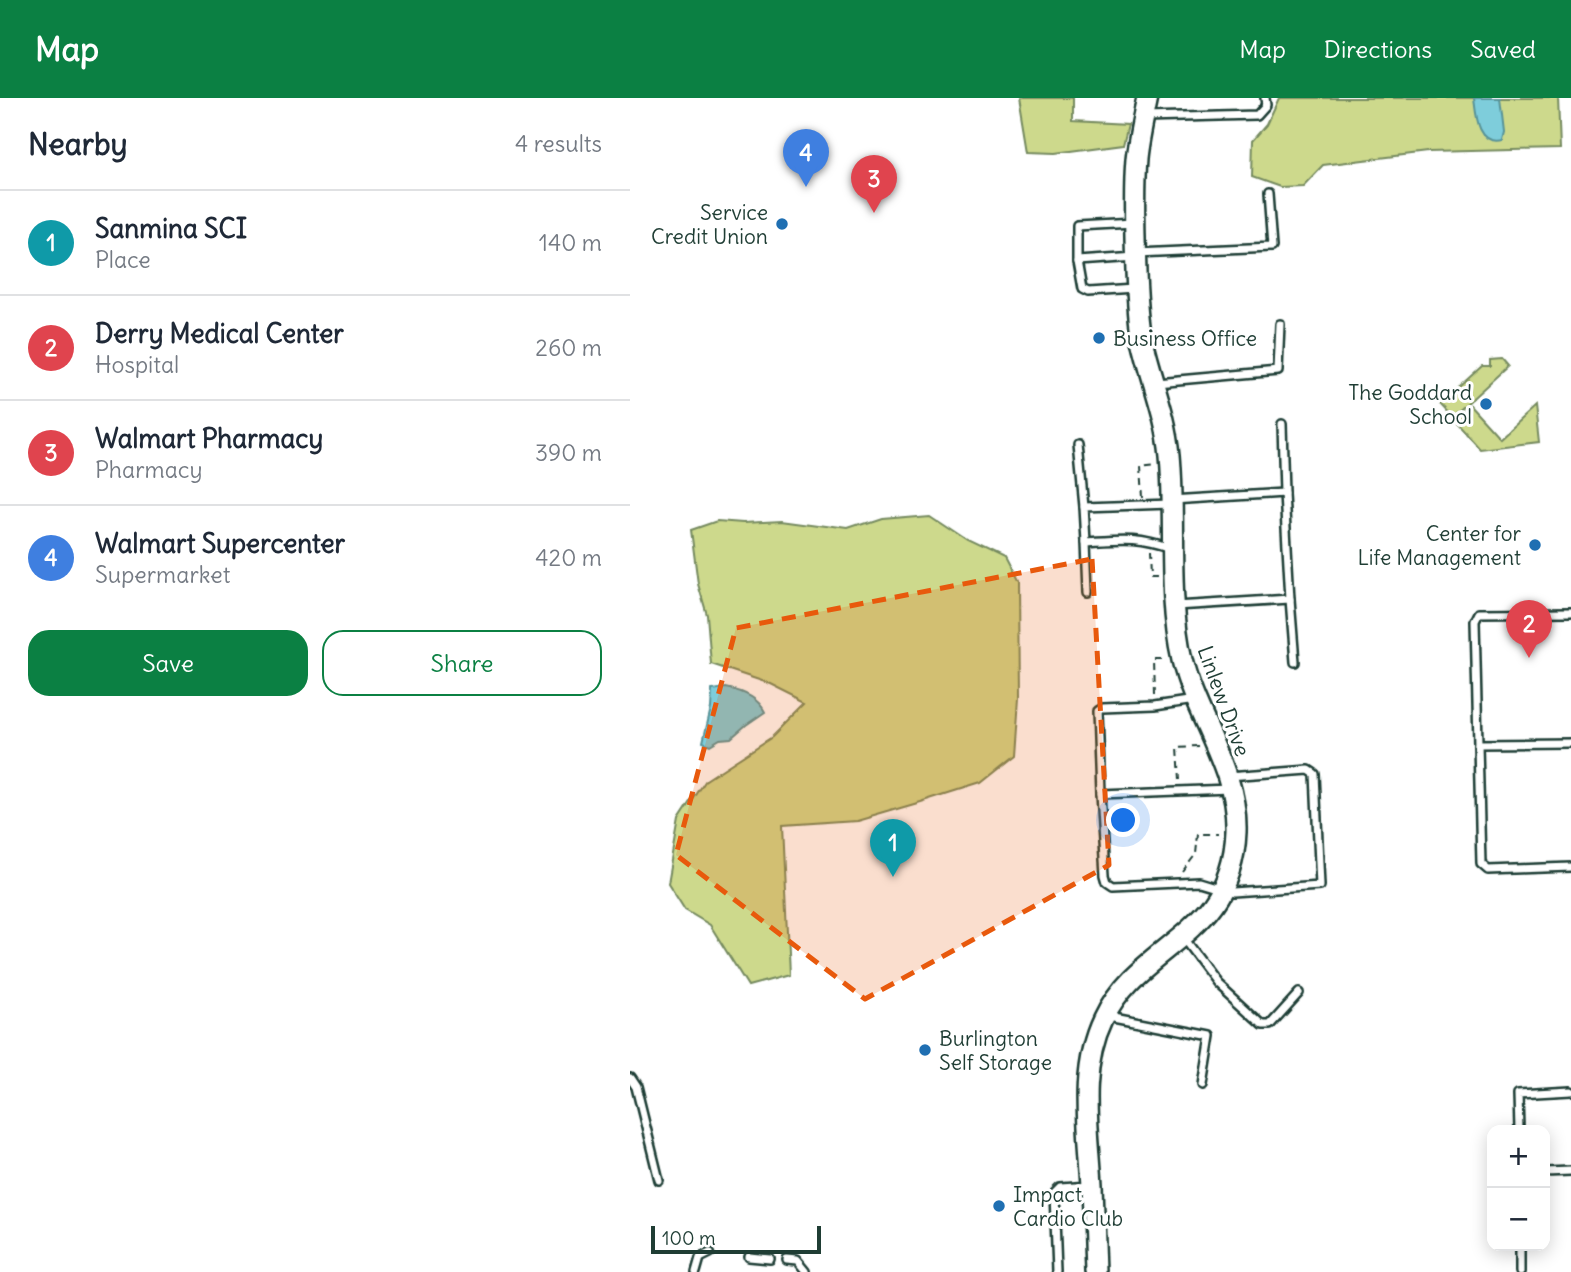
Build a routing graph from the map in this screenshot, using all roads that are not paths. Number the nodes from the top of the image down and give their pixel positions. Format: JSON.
{"nodes":[{"id":1,"x":1147,"y":98,"type":"edge"},
{"id":2,"x":1265,"y":98,"type":"edge"},
{"id":3,"x":1143,"y":118,"type":"junction"},
{"id":4,"x":1268,"y":194,"type":"dead end"},
{"id":5,"x":1134,"y":223,"type":"junction"},
{"id":6,"x":1135,"y":255,"type":"junction"},
{"id":7,"x":1077,"y":261,"type":"junction"},
{"id":8,"x":1137,"y":288,"type":"junction"},
{"id":9,"x":1280,"y":324,"type":"dead end"},
{"id":10,"x":1155,"y":382,"type":"junction"},
{"id":11,"x":1282,"y":424,"type":"dead end"},
{"id":12,"x":1078,"y":445,"type":"dead end"},
{"id":13,"x":1284,"y":493,"type":"junction"},
{"id":14,"x":1172,"y":502,"type":"junction"},
{"id":15,"x":1083,"y":507,"type":"junction"},
{"id":16,"x":1086,"y":542,"type":"junction"},
{"id":17,"x":1174,"y":551,"type":"junction"},
{"id":18,"x":1088,"y":593,"type":"dead end"},
{"id":19,"x":1290,"y":599,"type":"junction"},
{"id":20,"x":1176,"y":606,"type":"junction"},
{"id":21,"x":1571,"y":612,"type":"edge"},
{"id":22,"x":1295,"y":662,"type":"dead end"},
{"id":23,"x":1195,"y":699,"type":"junction"},
{"id":24,"x":1571,"y":743,"type":"edge"},
{"id":25,"x":1478,"y":744,"type":"junction"},
{"id":26,"x":1229,"y":783,"type":"junction"},
{"id":27,"x":1100,"y":794,"type":"junction"},
{"id":28,"x":1571,"y":867,"type":"edge"},
{"id":29,"x":1221,"y":890,"type":"junction"},
{"id":30,"x":1183,"y":938,"type":"junction"},
{"id":31,"x":1299,"y":993,"type":"dead end"},
{"id":32,"x":1105,"y":1015,"type":"junction"},
{"id":33,"x":630,"y":1078,"type":"edge"},
{"id":34,"x":1203,"y":1085,"type":"dead end"},
{"id":35,"x":1571,"y":1091,"type":"edge"},
{"id":36,"x":1519,"y":1125,"type":"edge"},
{"id":37,"x":1571,"y":1171,"type":"edge"},
{"id":38,"x":1550,"y":1172,"type":"edge"},
{"id":39,"x":659,"y":1180,"type":"dead end"},
{"id":40,"x":1092,"y":1185,"type":"junction"},
{"id":41,"x":1520,"y":1251,"type":"edge"},
{"id":42,"x":710,"y":1253,"type":"dead end"},
{"id":43,"x":749,"y":1257,"type":"dead end"},
{"id":44,"x":770,"y":1259,"type":"dead end"},
{"id":45,"x":787,"y":1260,"type":"dead end"},
{"id":46,"x":696,"y":1272,"type":"edge"},
{"id":47,"x":807,"y":1272,"type":"edge"},
{"id":48,"x":1057,"y":1272,"type":"edge"},
{"id":49,"x":1095,"y":1272,"type":"edge"},
{"id":50,"x":1520,"y":1272,"type":"edge"}],
"edges":[{"from":1,"to":3,"type":"street","name":"Linlew Drive"},
{"from":2,"to":3,"type":"lane"},
{"from":3,"to":5,"type":"street","name":"Linlew Drive"},
{"from":4,"to":6,"type":"lane"},
{"from":5,"to":6,"type":"street","name":"Linlew Drive"},
{"from":5,"to":7,"type":"lane"},
{"from":6,"to":7,"type":"lane"},
{"from":6,"to":8,"type":"street","name":"Linlew Drive"},
{"from":7,"to":8,"type":"lane"},
{"from":8,"to":10,"type":"street","name":"Linlew Drive"},
{"from":9,"to":10,"type":"lane"},
{"from":10,"to":14,"type":"street","name":"Linlew Drive"},
{"from":11,"to":13,"type":"lane"},
{"from":12,"to":15,"type":"lane"},
{"from":13,"to":14,"type":"lane"},
{"from":13,"to":19,"type":"lane"},
{"from":14,"to":15,"type":"lane"},
{"from":14,"to":17,"type":"street","name":"Linlew Drive"},
{"from":15,"to":16,"type":"lane"},
{"from":16,"to":17,"type":"lane"},
{"from":16,"to":18,"type":"lane"},
{"from":17,"to":20,"type":"street","name":"Linlew Drive"},
{"from":19,"to":20,"type":"lane"},
{"from":19,"to":22,"type":"lane"},
{"from":20,"to":23,"type":"street","name":"Linlew Drive"},
{"from":21,"to":25,"type":"lane"},
{"from":23,"to":26,"type":"street","name":"Linlew Drive"},
{"from":23,"to":27,"type":"lane"},
{"from":24,"to":25,"type":"lane"},
{"from":25,"to":28,"type":"lane"},
{"from":26,"to":27,"type":"lane"},
{"from":26,"to":29,"type":"street","name":"Linlew Drive"},
{"from":26,"to":29,"type":"lane"},
{"from":27,"to":29,"type":"lane"},
{"from":29,"to":30,"type":"street","name":"Linlew Drive"},
{"from":30,"to":31,"type":"lane"},
{"from":30,"to":32,"type":"street","name":"Linlew Drive"},
{"from":32,"to":34,"type":"lane"},
{"from":32,"to":40,"type":"street","name":"Linlew Drive"},
{"from":33,"to":39,"type":"lane"},
{"from":35,"to":36,"type":"lane"},
{"from":37,"to":38,"type":"lane"},
{"from":40,"to":48,"type":"lane"},
{"from":40,"to":49,"type":"street","name":"Linlew Drive"},
{"from":41,"to":50,"type":"lane"},
{"from":42,"to":46,"type":"lane"},
{"from":43,"to":44,"type":"lane"},
{"from":45,"to":47,"type":"lane"}]}
